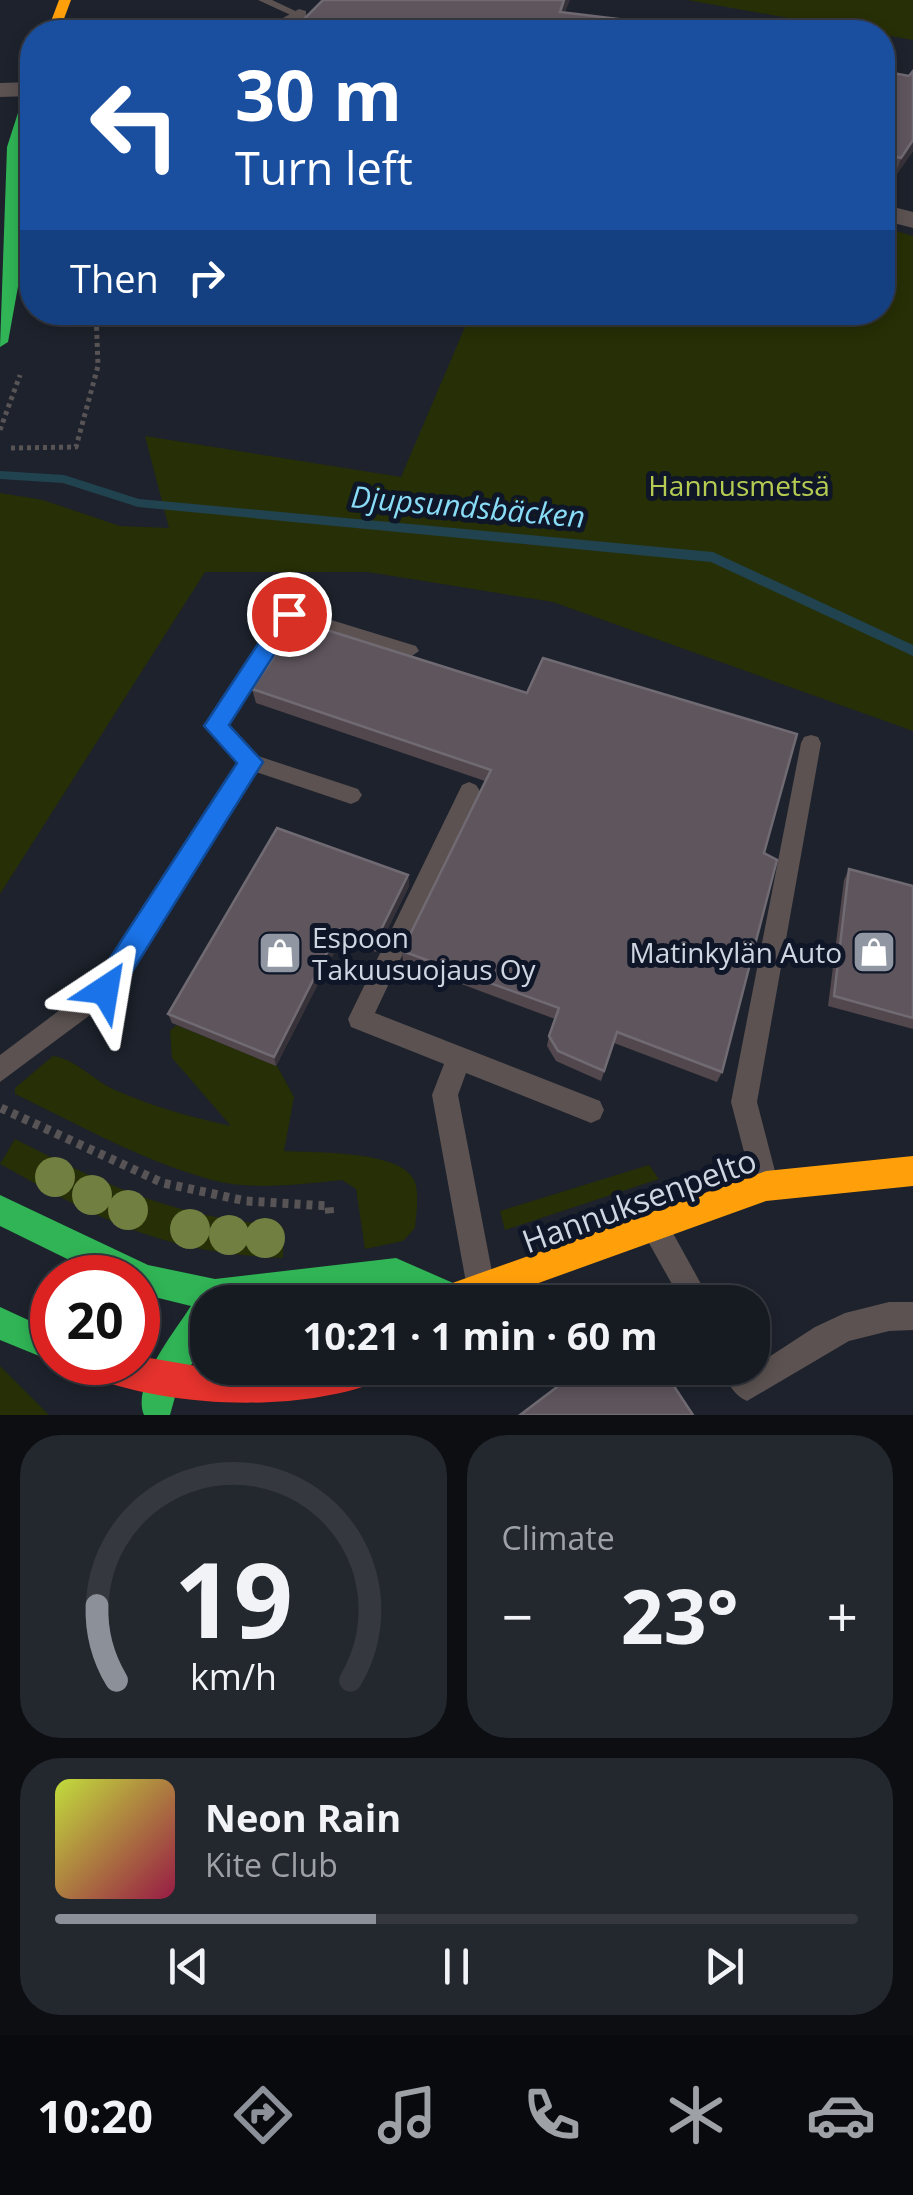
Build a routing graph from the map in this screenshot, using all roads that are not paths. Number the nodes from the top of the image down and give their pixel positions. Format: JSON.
{"nodes":[{"id":1,"x":264,"y":0,"type":"edge"},
{"id":2,"x":298,"y":15,"type":"joint"},
{"id":3,"x":289,"y":20,"type":"edge"},
{"id":4,"x":20,"y":124,"type":"edge"},
{"id":5,"x":0,"y":342,"type":"edge"},
{"id":6,"x":409,"y":651,"type":"edge"},
{"id":7,"x":810,"y":742,"type":"dead end"},
{"id":8,"x":251,"y":762,"type":"junction"},
{"id":9,"x":469,"y":791,"type":"dead end"},
{"id":10,"x":351,"y":795,"type":"dead end"},
{"id":11,"x":459,"y":1058,"type":"junction"},
{"id":12,"x":0,"y":1070,"type":"edge"},
{"id":13,"x":591,"y":1110,"type":"dead end"},
{"id":14,"x":913,"y":1171,"type":"edge"},
{"id":15,"x":766,"y":1186,"type":"junction"},
{"id":16,"x":0,"y":1210,"type":"edge"},
{"id":17,"x":653,"y":1226,"type":"junction"},
{"id":18,"x":313,"y":1285,"type":"edge"},
{"id":19,"x":417,"y":1285,"type":"edge"},
{"id":20,"x":480,"y":1285,"type":"edge"},
{"id":21,"x":492,"y":1285,"type":"edge"},
{"id":22,"x":687,"y":1285,"type":"edge"},
{"id":23,"x":190,"y":1295,"type":"edge"},
{"id":24,"x":913,"y":1316,"type":"edge"},
{"id":25,"x":0,"y":1323,"type":"edge"},
{"id":26,"x":30,"y":1337,"type":"edge"},
{"id":27,"x":190,"y":1338,"type":"edge"},
{"id":28,"x":770,"y":1371,"type":"edge"},
{"id":29,"x":190,"y":1378,"type":"edge"},
{"id":30,"x":160,"y":1379,"type":"edge"},
{"id":31,"x":163,"y":1380,"type":"junction"},
{"id":32,"x":252,"y":1385,"type":"edge"},
{"id":33,"x":155,"y":1415,"type":"edge"},
{"id":34,"x":253,"y":1415,"type":"edge"}],
"edges":[{"from":1,"to":2,"type":"lane"},
{"from":2,"to":3,"type":"street"},
{"from":4,"to":5,"type":"main road"},
{"from":6,"to":8,"type":"lane"},
{"from":7,"to":15,"type":"lane"},
{"from":8,"to":10,"type":"lane"},
{"from":8,"to":12,"type":"lane"},
{"from":9,"to":11,"type":"lane"},
{"from":11,"to":13,"type":"lane"},
{"from":11,"to":20,"type":"lane"},
{"from":14,"to":15,"type":"main road","name":"Hannuksenpelto"},
{"from":15,"to":17,"type":"main road","name":"Hannuksenpelto"},
{"from":16,"to":23,"type":"main road","name":"Hannuksenpelto"},
{"from":17,"to":21,"type":"main road","name":"Hannuksenpelto"},
{"from":17,"to":22,"type":"lane"},
{"from":18,"to":19,"type":"main road","name":"Hannuksenpelto"},
{"from":24,"to":28,"type":"lane"},
{"from":25,"to":26,"type":"main road"},
{"from":27,"to":31,"type":"main road"},
{"from":29,"to":31,"type":"main road"},
{"from":30,"to":31,"type":"main road"},
{"from":31,"to":33,"type":"main road"},
{"from":32,"to":34,"type":"main road"}]}
